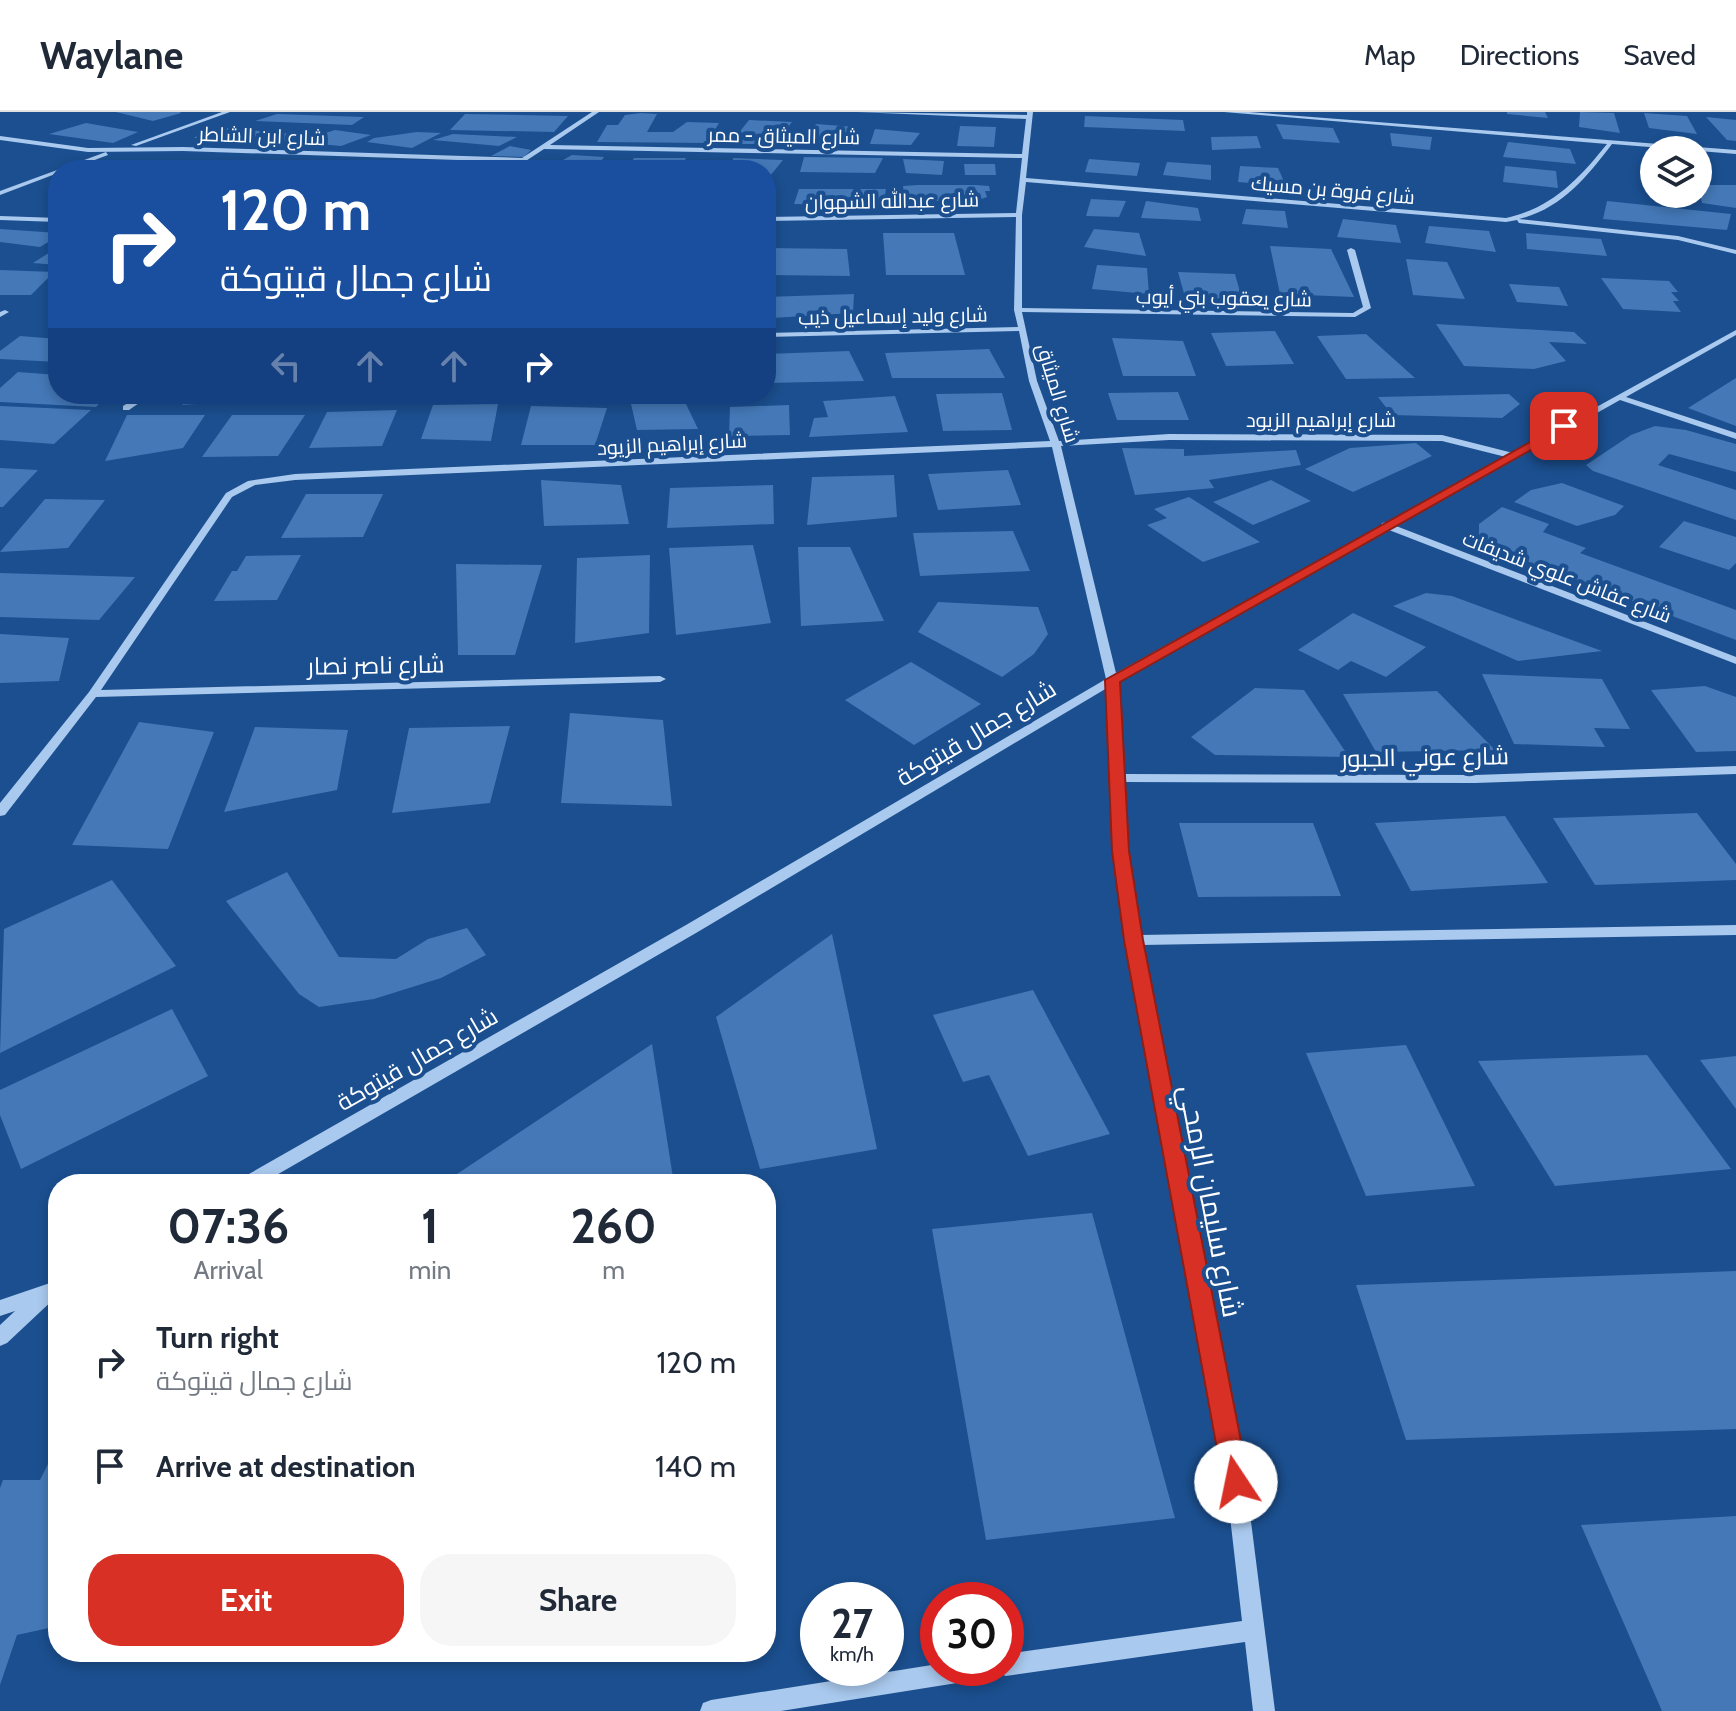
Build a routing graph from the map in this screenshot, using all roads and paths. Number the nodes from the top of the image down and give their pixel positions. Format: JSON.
{"nodes":[{"id":1,"x":227,"y":112,"type":"edge"},
{"id":2,"x":596,"y":112,"type":"edge"},
{"id":3,"x":860,"y":112,"type":"edge"},
{"id":4,"x":1227,"y":112,"type":"edge"},
{"id":5,"x":1029,"y":114,"type":"edge"},
{"id":6,"x":0,"y":138,"type":"edge"},
{"id":7,"x":1611,"y":142,"type":"junction"},
{"id":8,"x":545,"y":147,"type":"junction"},
{"id":9,"x":121,"y":149,"type":"junction"},
{"id":10,"x":1736,"y":152,"type":"edge"},
{"id":11,"x":1023,"y":156,"type":"junction"},
{"id":12,"x":90,"y":160,"type":"edge"},
{"id":13,"x":524,"y":160,"type":"joint"},
{"id":14,"x":48,"y":175,"type":"edge"},
{"id":15,"x":1022,"y":180,"type":"junction"},
{"id":16,"x":0,"y":193,"type":"edge"},
{"id":17,"x":1019,"y":215,"type":"junction"},
{"id":18,"x":0,"y":218,"type":"edge"},
{"id":19,"x":776,"y":219,"type":"edge"},
{"id":20,"x":48,"y":220,"type":"edge"},
{"id":21,"x":1506,"y":220,"type":"junction"},
{"id":22,"x":1351,"y":250,"type":"dead end"},
{"id":23,"x":1736,"y":252,"type":"edge"},
{"id":24,"x":1018,"y":310,"type":"junction"},
{"id":25,"x":1021,"y":329,"type":"junction"},
{"id":26,"x":1736,"y":332,"type":"edge"},
{"id":27,"x":776,"y":335,"type":"edge"},
{"id":28,"x":1618,"y":397,"type":"junction"},
{"id":29,"x":132,"y":404,"type":"edge"},
{"id":30,"x":126,"y":408,"type":"dead end"},
{"id":31,"x":1736,"y":436,"type":"edge"},
{"id":32,"x":1055,"y":442,"type":"junction"},
{"id":33,"x":1510,"y":455,"type":"junction"},
{"id":34,"x":1386,"y":525,"type":"junction"},
{"id":35,"x":1736,"y":661,"type":"edge"},
{"id":36,"x":660,"y":679,"type":"dead end"},
{"id":37,"x":1112,"y":680,"type":"junction"},
{"id":38,"x":93,"y":694,"type":"junction"},
{"id":39,"x":1736,"y":770,"type":"edge"},
{"id":40,"x":1115,"y":778,"type":"junction"},
{"id":41,"x":0,"y":812,"type":"edge"},
{"id":42,"x":1736,"y":930,"type":"edge"},
{"id":43,"x":1134,"y":940,"type":"junction"},
{"id":44,"x":263,"y":1174,"type":"edge"},
{"id":45,"x":48,"y":1291,"type":"edge"},
{"id":46,"x":48,"y":1294,"type":"edge"},
{"id":47,"x":0,"y":1308,"type":"edge"},
{"id":48,"x":0,"y":1337,"type":"edge"},
{"id":49,"x":1253,"y":1630,"type":"junction"},
{"id":50,"x":1024,"y":1662,"type":"edge"},
{"id":51,"x":920,"y":1678,"type":"edge"},
{"id":52,"x":711,"y":1711,"type":"edge"},
{"id":53,"x":1264,"y":1711,"type":"edge"}],
"edges":[{"from":1,"to":9,"type":"street"},
{"from":2,"to":8,"type":"street"},
{"from":3,"to":5,"type":"street"},
{"from":4,"to":7,"type":"street"},
{"from":5,"to":11,"type":"street","name":"شارع الميثاق"},
{"from":6,"to":9,"type":"street","name":"شارع ابن الشاطر"},
{"from":7,"to":10,"type":"street"},
{"from":7,"to":21,"type":"street","name":"شارع فروة بن مسيك"},
{"from":8,"to":11,"type":"street","name":"شارع الميثاق - ممر"},
{"from":8,"to":13,"type":"street"},
{"from":9,"to":12,"type":"street"},
{"from":9,"to":13,"type":"street","name":"شارع ابن الشاطر"},
{"from":11,"to":15,"type":"street","name":"شارع الميثاق"},
{"from":14,"to":16,"type":"street"},
{"from":15,"to":17,"type":"street","name":"شارع الميثاق"},
{"from":15,"to":21,"type":"street","name":"شارع فروة بن مسيك"},
{"from":17,"to":19,"type":"street","name":"شارع عبدالله الشهوان"},
{"from":17,"to":24,"type":"street","name":"شارع الميثاق"},
{"from":18,"to":20,"type":"street"},
{"from":21,"to":23,"type":"street"},
{"from":22,"to":24,"type":"street","name":"شارع يعقوب بني أيوب"},
{"from":24,"to":25,"type":"street","name":"شارع الميثاق"},
{"from":25,"to":27,"type":"street","name":"شارع وليد إسماعيل ذيب"},
{"from":25,"to":32,"type":"street","name":"شارع الميثاق"},
{"from":26,"to":28,"type":"street","name":"شارع جمال قيتوكة"},
{"from":28,"to":31,"type":"street"},
{"from":28,"to":33,"type":"street","name":"شارع جمال قيتوكة"},
{"from":29,"to":30,"type":"street"},
{"from":32,"to":33,"type":"street","name":"شارع إبراهيم الزيود"},
{"from":32,"to":37,"type":"street","name":"شارع الميثاق"},
{"from":32,"to":38,"type":"street","name":"شارع إبراهيم الزيود"},
{"from":33,"to":34,"type":"street","name":"شارع جمال قيتوكة"},
{"from":34,"to":35,"type":"street","name":"شارع عفاش علوي شديفات"},
{"from":34,"to":37,"type":"street","name":"شارع جمال قيتوكة"},
{"from":36,"to":38,"type":"street","name":"شارع ناصر نصار"},
{"from":37,"to":40,"type":"street","name":"شارع سليمان الرمحي"},
{"from":37,"to":44,"type":"street","name":"شارع جمال قيتوكة"},
{"from":38,"to":41,"type":"street","name":"شارع إبراهيم الزيود"},
{"from":39,"to":40,"type":"street","name":"شارع عوني الجبور"},
{"from":40,"to":43,"type":"street","name":"شارع سليمان الرمحي"},
{"from":42,"to":43,"type":"street"},
{"from":43,"to":49,"type":"street","name":"شارع سليمان الرمحي"},
{"from":45,"to":47,"type":"street"},
{"from":46,"to":48,"type":"street"},
{"from":49,"to":50,"type":"street"},
{"from":49,"to":53,"type":"street","name":"شارع سليمان الرمحي"},
{"from":51,"to":52,"type":"street"}]}
